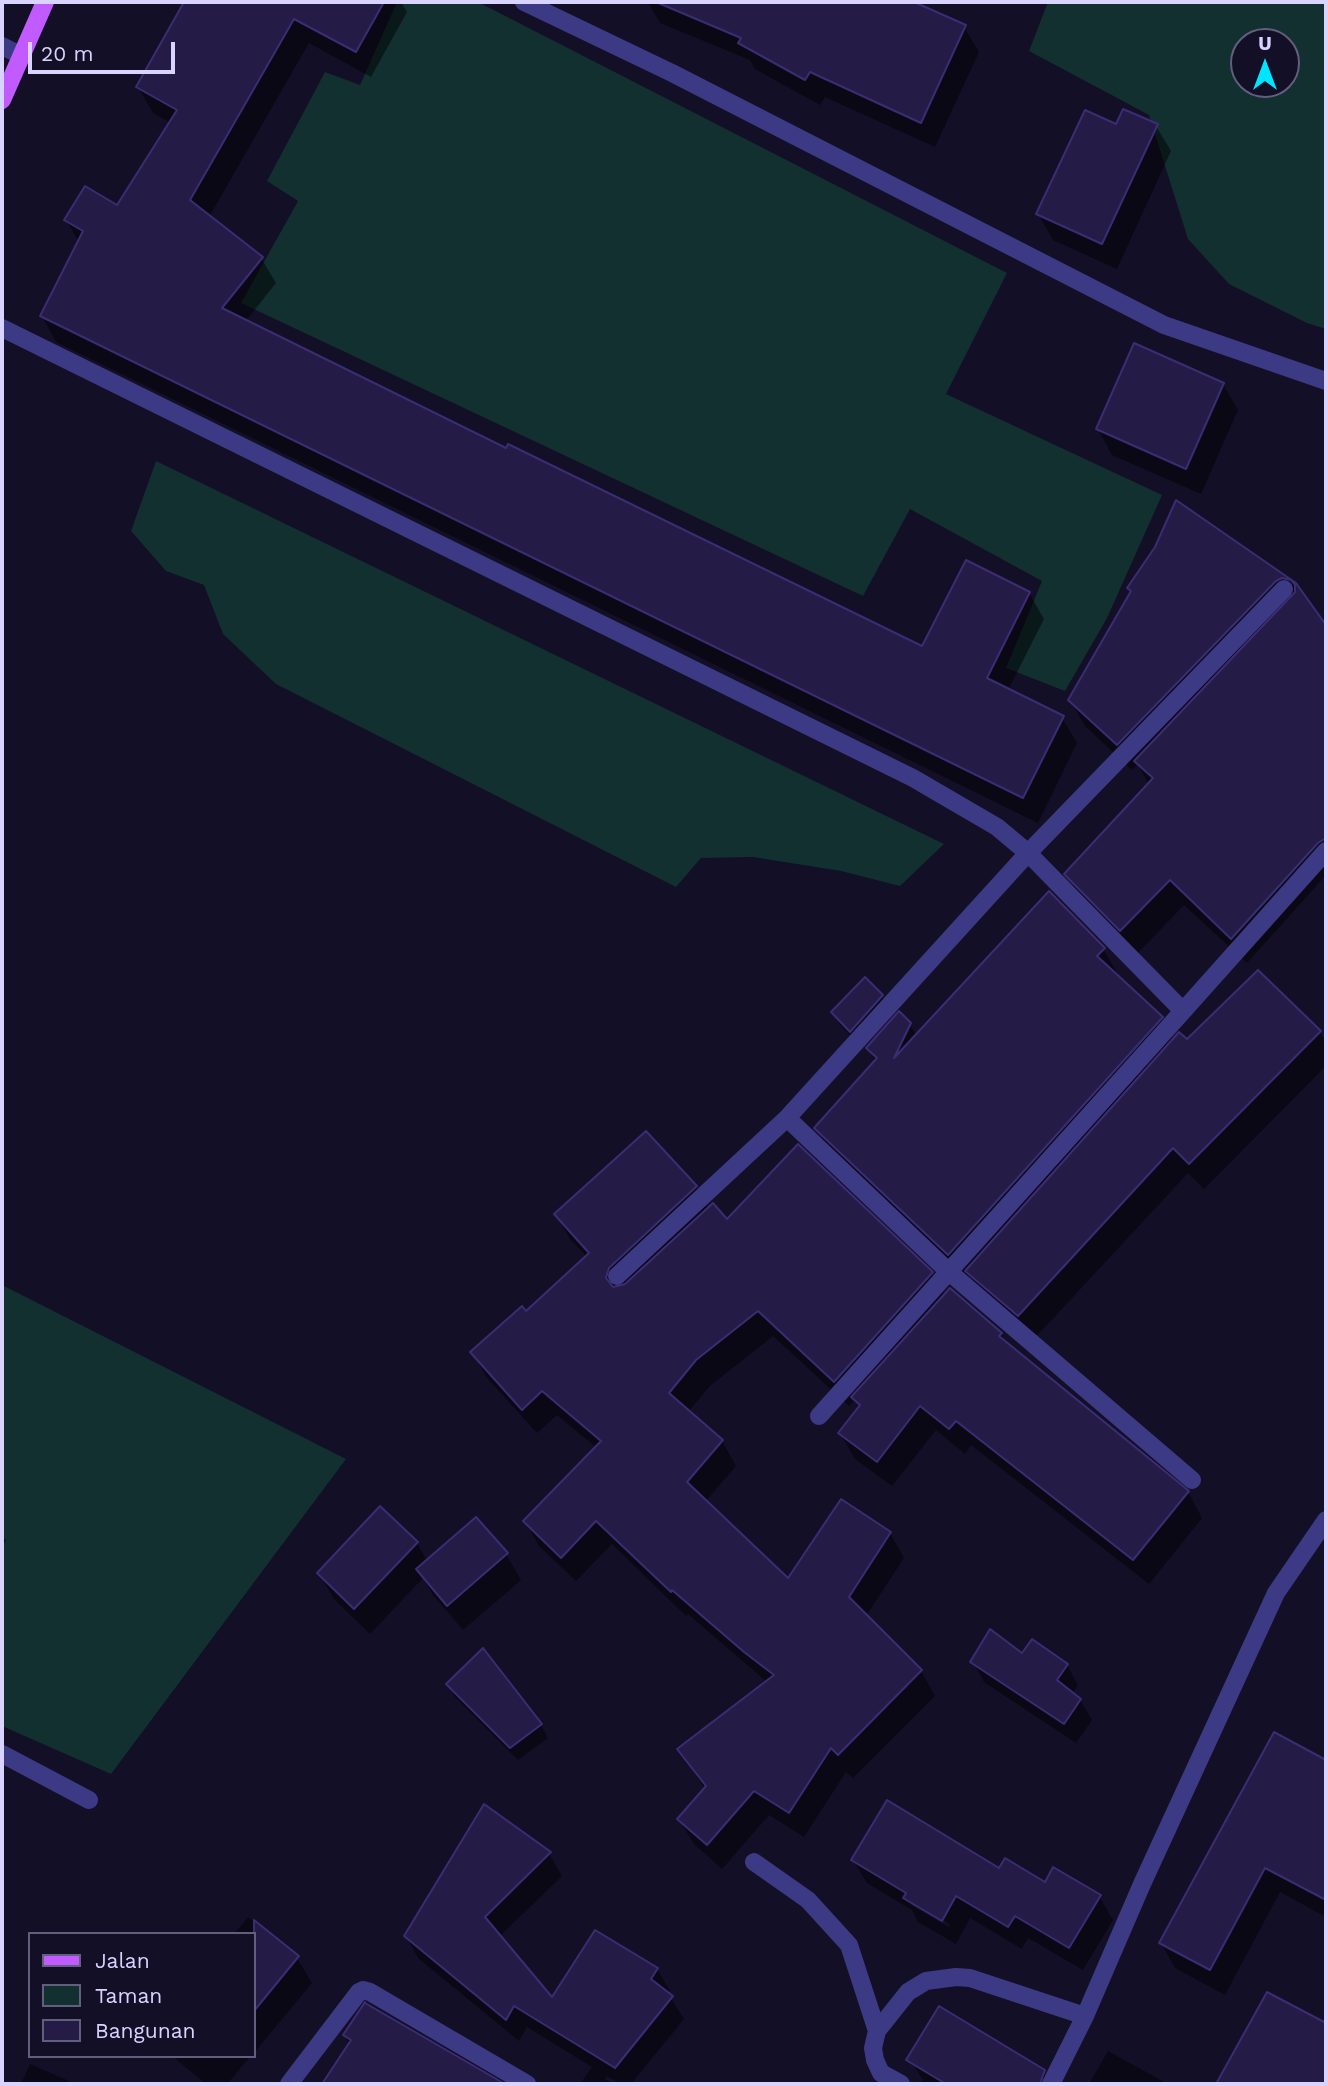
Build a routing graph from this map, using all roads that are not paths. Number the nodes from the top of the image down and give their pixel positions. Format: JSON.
{"nodes":[{"id":1,"x":45,"y":2,"type":"edge"},
{"id":2,"x":524,"y":2,"type":"edge"},
{"id":3,"x":2,"y":46,"type":"edge"},
{"id":4,"x":22,"y":56,"type":"junction"},
{"id":5,"x":2,"y":100,"type":"edge"},
{"id":6,"x":6,"y":330,"type":"edge"},
{"id":7,"x":1326,"y":381,"type":"edge"},
{"id":8,"x":1284,"y":589,"type":"dead end"},
{"id":9,"x":1326,"y":851,"type":"edge"},
{"id":10,"x":1028,"y":853,"type":"junction"},
{"id":11,"x":1183,"y":1010,"type":"junction"},
{"id":12,"x":788,"y":1118,"type":"junction"},
{"id":13,"x":948,"y":1271,"type":"junction"},
{"id":14,"x":617,"y":1276,"type":"dead end"},
{"id":15,"x":818,"y":1416,"type":"dead end"},
{"id":16,"x":1192,"y":1480,"type":"dead end"},
{"id":17,"x":1326,"y":1520,"type":"edge"},
{"id":18,"x":2,"y":1754,"type":"edge"},
{"id":19,"x":89,"y":1800,"type":"dead end"},
{"id":20,"x":754,"y":1862,"type":"dead end"},
{"id":21,"x":1085,"y":2016,"type":"junction"},
{"id":22,"x":877,"y":2031,"type":"junction"},
{"id":23,"x":879,"y":2079,"type":"edge"},
{"id":24,"x":289,"y":2084,"type":"edge"},
{"id":25,"x":527,"y":2084,"type":"edge"},
{"id":26,"x":901,"y":2084,"type":"edge"},
{"id":27,"x":1051,"y":2084,"type":"edge"}],
"edges":[{"from":1,"to":4,"type":"main road"},
{"from":2,"to":7,"type":"street"},
{"from":3,"to":4,"type":"street"},
{"from":4,"to":5,"type":"main road"},
{"from":6,"to":10,"type":"street"},
{"from":8,"to":10,"type":"street"},
{"from":9,"to":11,"type":"street"},
{"from":10,"to":11,"type":"street"},
{"from":10,"to":12,"type":"street"},
{"from":11,"to":13,"type":"street"},
{"from":12,"to":13,"type":"street"},
{"from":12,"to":14,"type":"street"},
{"from":13,"to":15,"type":"street"},
{"from":13,"to":16,"type":"street"},
{"from":17,"to":21,"type":"street"},
{"from":18,"to":19,"type":"street"},
{"from":20,"to":22,"type":"street"},
{"from":21,"to":22,"type":"street"},
{"from":21,"to":27,"type":"street"},
{"from":22,"to":23,"type":"street"},
{"from":23,"to":26,"type":"street"},
{"from":24,"to":25,"type":"street"}]}
